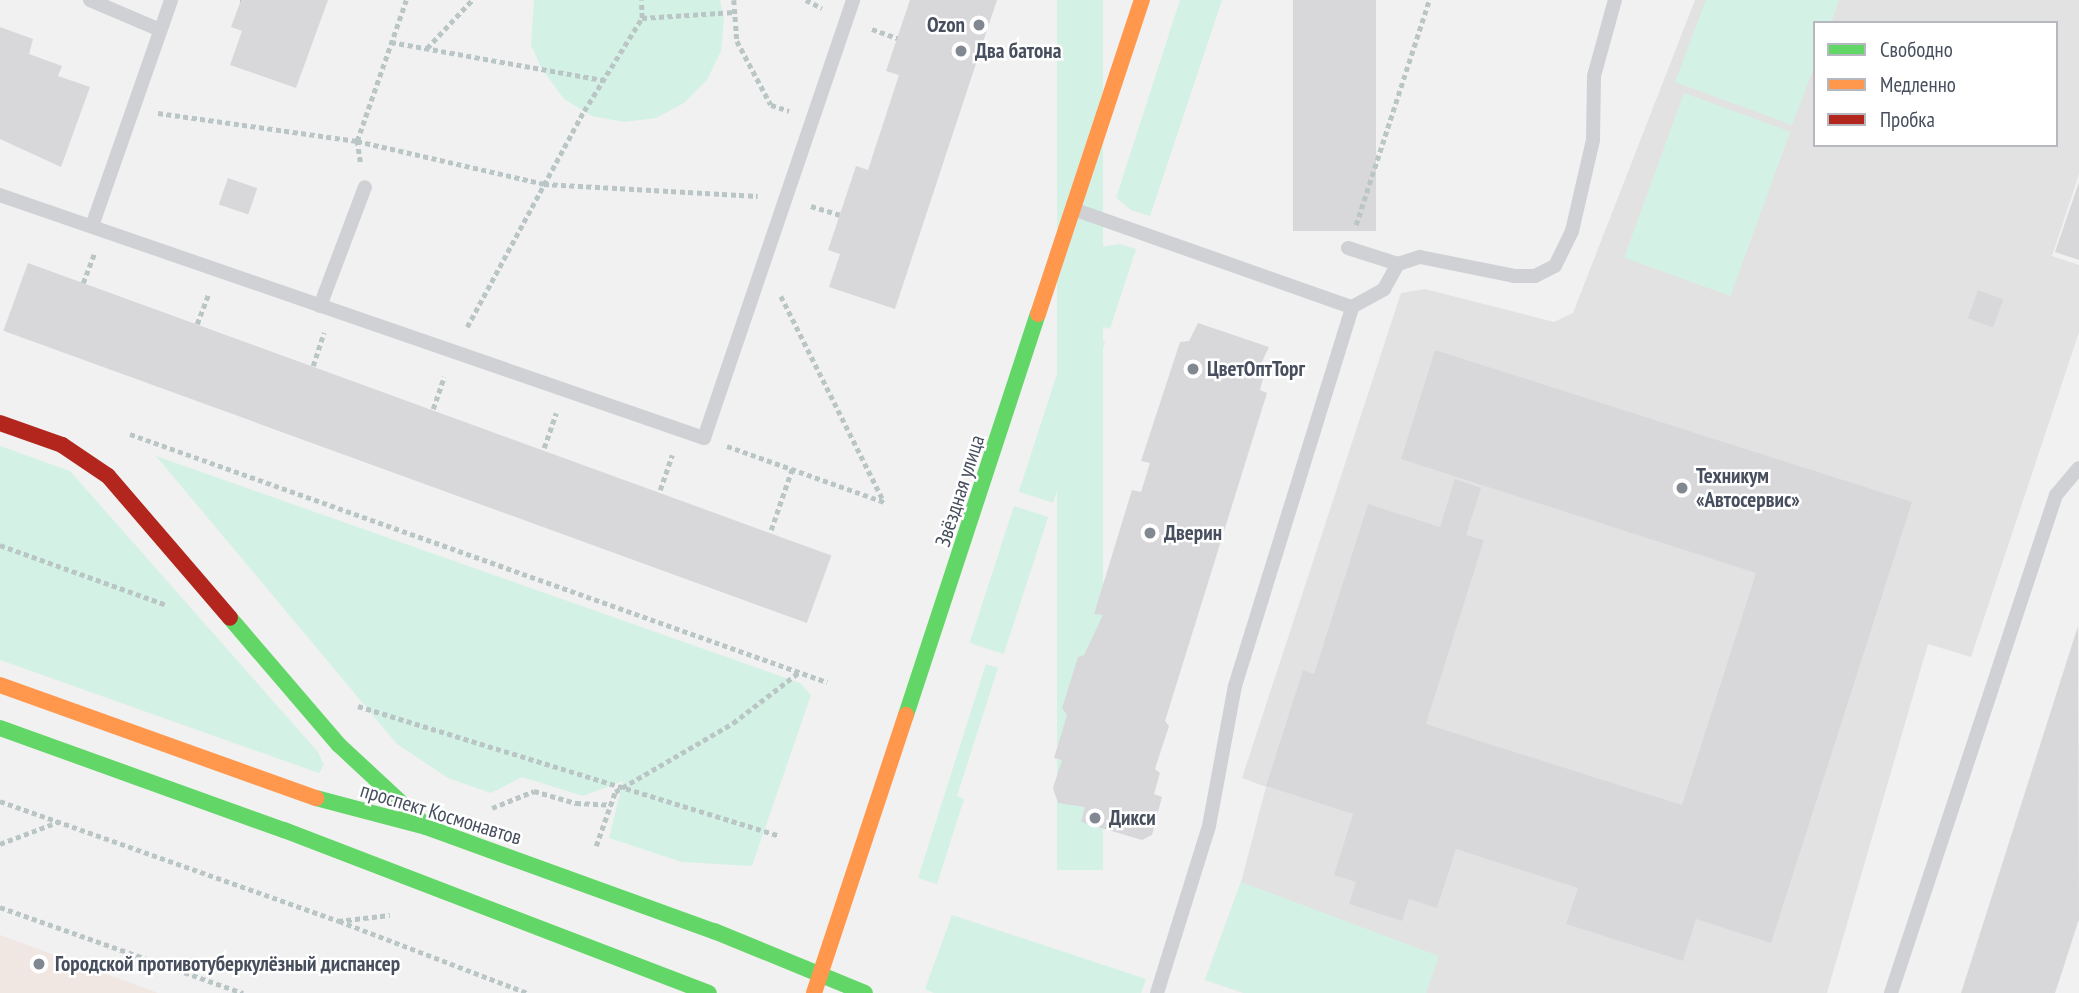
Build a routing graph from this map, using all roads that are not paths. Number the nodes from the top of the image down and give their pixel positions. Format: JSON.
{"nodes":[{"id":1,"x":90,"y":0,"type":"edge"},
{"id":2,"x":172,"y":0,"type":"edge"},
{"id":3,"x":853,"y":0,"type":"edge"},
{"id":4,"x":1142,"y":0,"type":"edge"},
{"id":5,"x":1615,"y":0,"type":"edge"},
{"id":6,"x":160,"y":30,"type":"junction"},
{"id":7,"x":365,"y":187,"type":"dead end"},
{"id":8,"x":0,"y":195,"type":"edge"},
{"id":9,"x":1073,"y":209,"type":"junction"},
{"id":10,"x":92,"y":226,"type":"junction"},
{"id":11,"x":1348,"y":248,"type":"road end"},
{"id":12,"x":1398,"y":264,"type":"junction"},
{"id":13,"x":320,"y":306,"type":"junction"},
{"id":14,"x":1352,"y":307,"type":"junction"},
{"id":15,"x":0,"y":423,"type":"edge"},
{"id":16,"x":2079,"y":468,"type":"edge"},
{"id":17,"x":0,"y":685,"type":"edge"},
{"id":18,"x":0,"y":727,"type":"edge"},
{"id":19,"x":426,"y":827,"type":"junction"},
{"id":20,"x":822,"y":976,"type":"junction"},
{"id":21,"x":709,"y":993,"type":"edge"},
{"id":22,"x":814,"y":993,"type":"edge"},
{"id":23,"x":865,"y":993,"type":"edge"},
{"id":24,"x":1157,"y":993,"type":"edge"},
{"id":25,"x":1891,"y":993,"type":"edge"}],
"edges":[{"from":1,"to":6,"type":"lane"},
{"from":2,"to":6,"type":"lane"},
{"from":3,"to":13,"type":"lane"},
{"from":4,"to":9,"type":"street","name":"Звёздная улица"},
{"from":5,"to":12,"type":"lane"},
{"from":6,"to":10,"type":"lane"},
{"from":7,"to":13,"type":"lane"},
{"from":8,"to":10,"type":"lane"},
{"from":9,"to":14,"type":"lane"},
{"from":9,"to":20,"type":"street","name":"Звёздная улица"},
{"from":10,"to":13,"type":"lane"},
{"from":11,"to":12,"type":"lane"},
{"from":12,"to":14,"type":"lane"},
{"from":14,"to":24,"type":"lane"},
{"from":15,"to":19,"type":"street"},
{"from":16,"to":25,"type":"lane"},
{"from":17,"to":19,"type":"street","name":"проспект Космонавтов"},
{"from":18,"to":21,"type":"street"},
{"from":19,"to":20,"type":"street","name":"проспект Космонавтов"},
{"from":20,"to":22,"type":"street","name":"Звёздная улица"},
{"from":20,"to":23,"type":"street","name":"проспект Космонавтов"}]}
